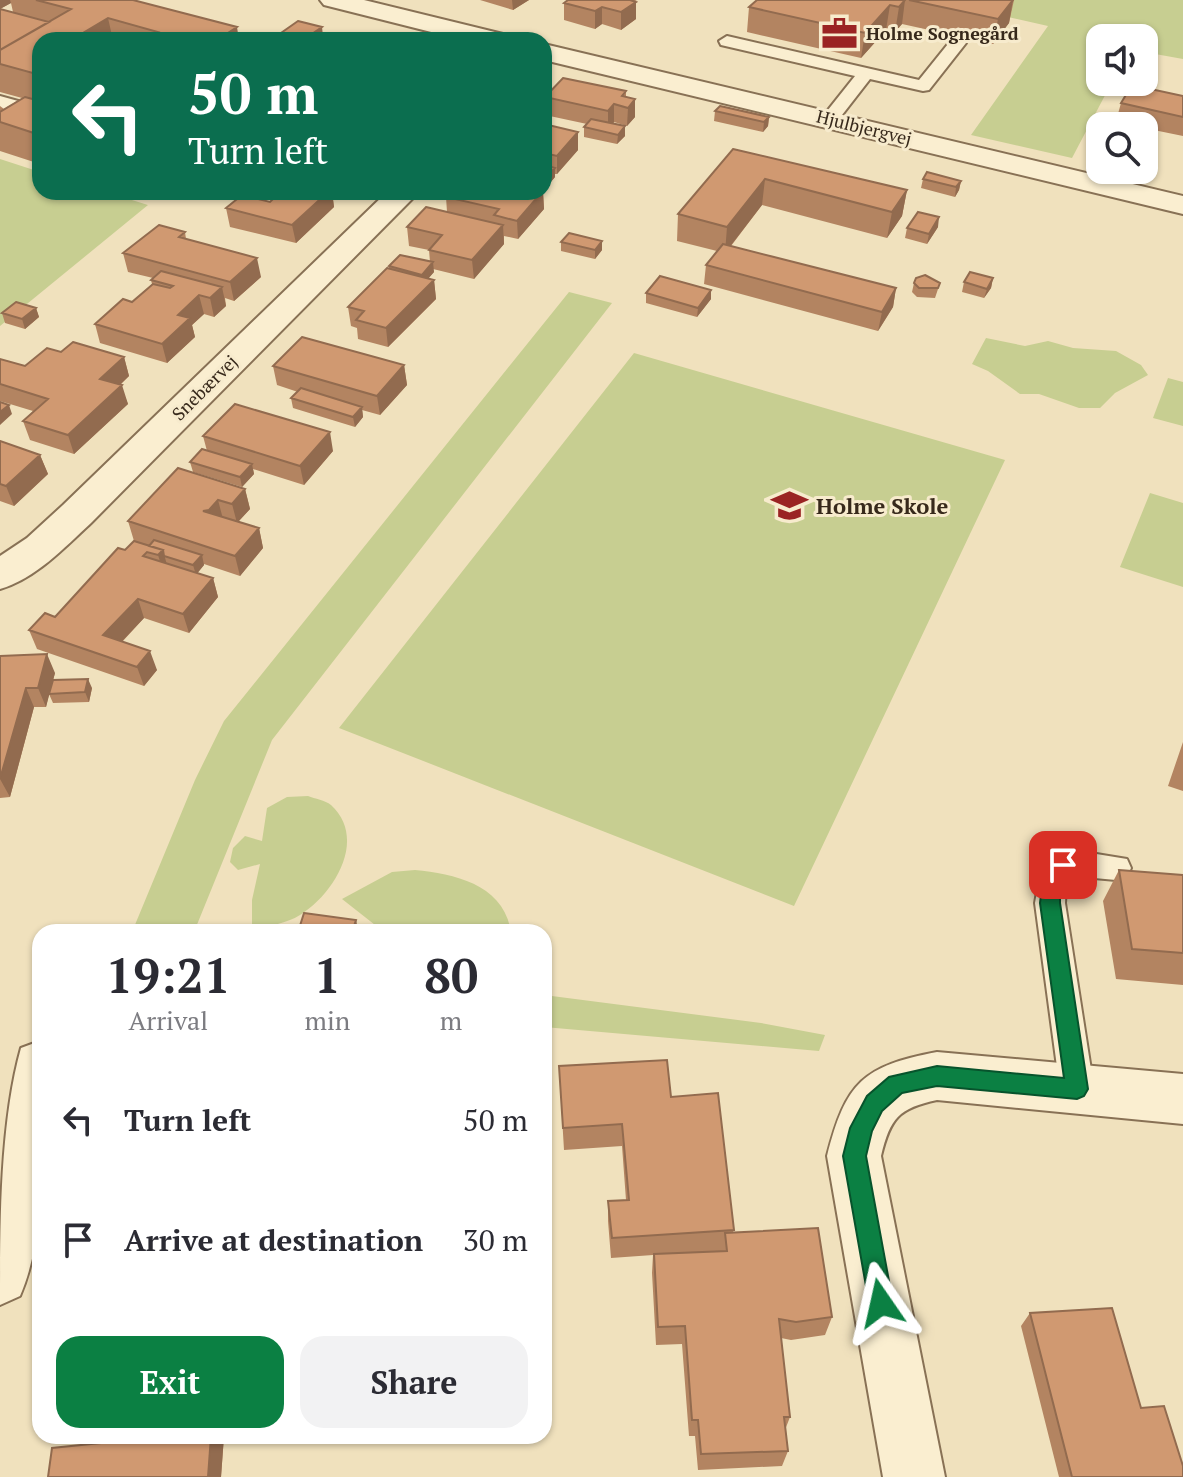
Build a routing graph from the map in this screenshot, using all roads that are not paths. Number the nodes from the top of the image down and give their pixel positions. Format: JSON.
{"nodes":[{"id":1,"x":333,"y":0,"type":"edge"},
{"id":2,"x":462,"y":32,"type":"edge"},
{"id":3,"x":727,"y":41,"type":"dead end"},
{"id":4,"x":958,"y":43,"type":"edge"},
{"id":5,"x":552,"y":55,"type":"edge"},
{"id":6,"x":866,"y":73,"type":"junction"},
{"id":7,"x":0,"y":104,"type":"edge"},
{"id":8,"x":32,"y":114,"type":"edge"},
{"id":9,"x":829,"y":120,"type":"junction"},
{"id":10,"x":396,"y":200,"type":"edge"},
{"id":11,"x":1183,"y":205,"type":"edge"},
{"id":12,"x":0,"y":575,"type":"edge"},
{"id":13,"x":1116,"y":868,"type":"edge"},
{"id":14,"x":1077,"y":1089,"type":"junction"},
{"id":15,"x":1183,"y":1099,"type":"edge"},
{"id":16,"x":32,"y":1107,"type":"edge"},
{"id":17,"x":0,"y":1276,"type":"edge"},
{"id":18,"x":914,"y":1477,"type":"edge"}],
"edges":[{"from":1,"to":2,"type":"street"},
{"from":3,"to":6,"type":"lane"},
{"from":4,"to":6,"type":"lane"},
{"from":5,"to":9,"type":"street","name":"Hjulbjergvej"},
{"from":6,"to":9,"type":"lane"},
{"from":7,"to":8,"type":"street"},
{"from":9,"to":11,"type":"street","name":"Hjulbjergvej"},
{"from":10,"to":12,"type":"street","name":"Snebærvej"},
{"from":13,"to":14,"type":"lane"},
{"from":14,"to":15,"type":"street"},
{"from":14,"to":18,"type":"street"},
{"from":16,"to":17,"type":"street"}]}
